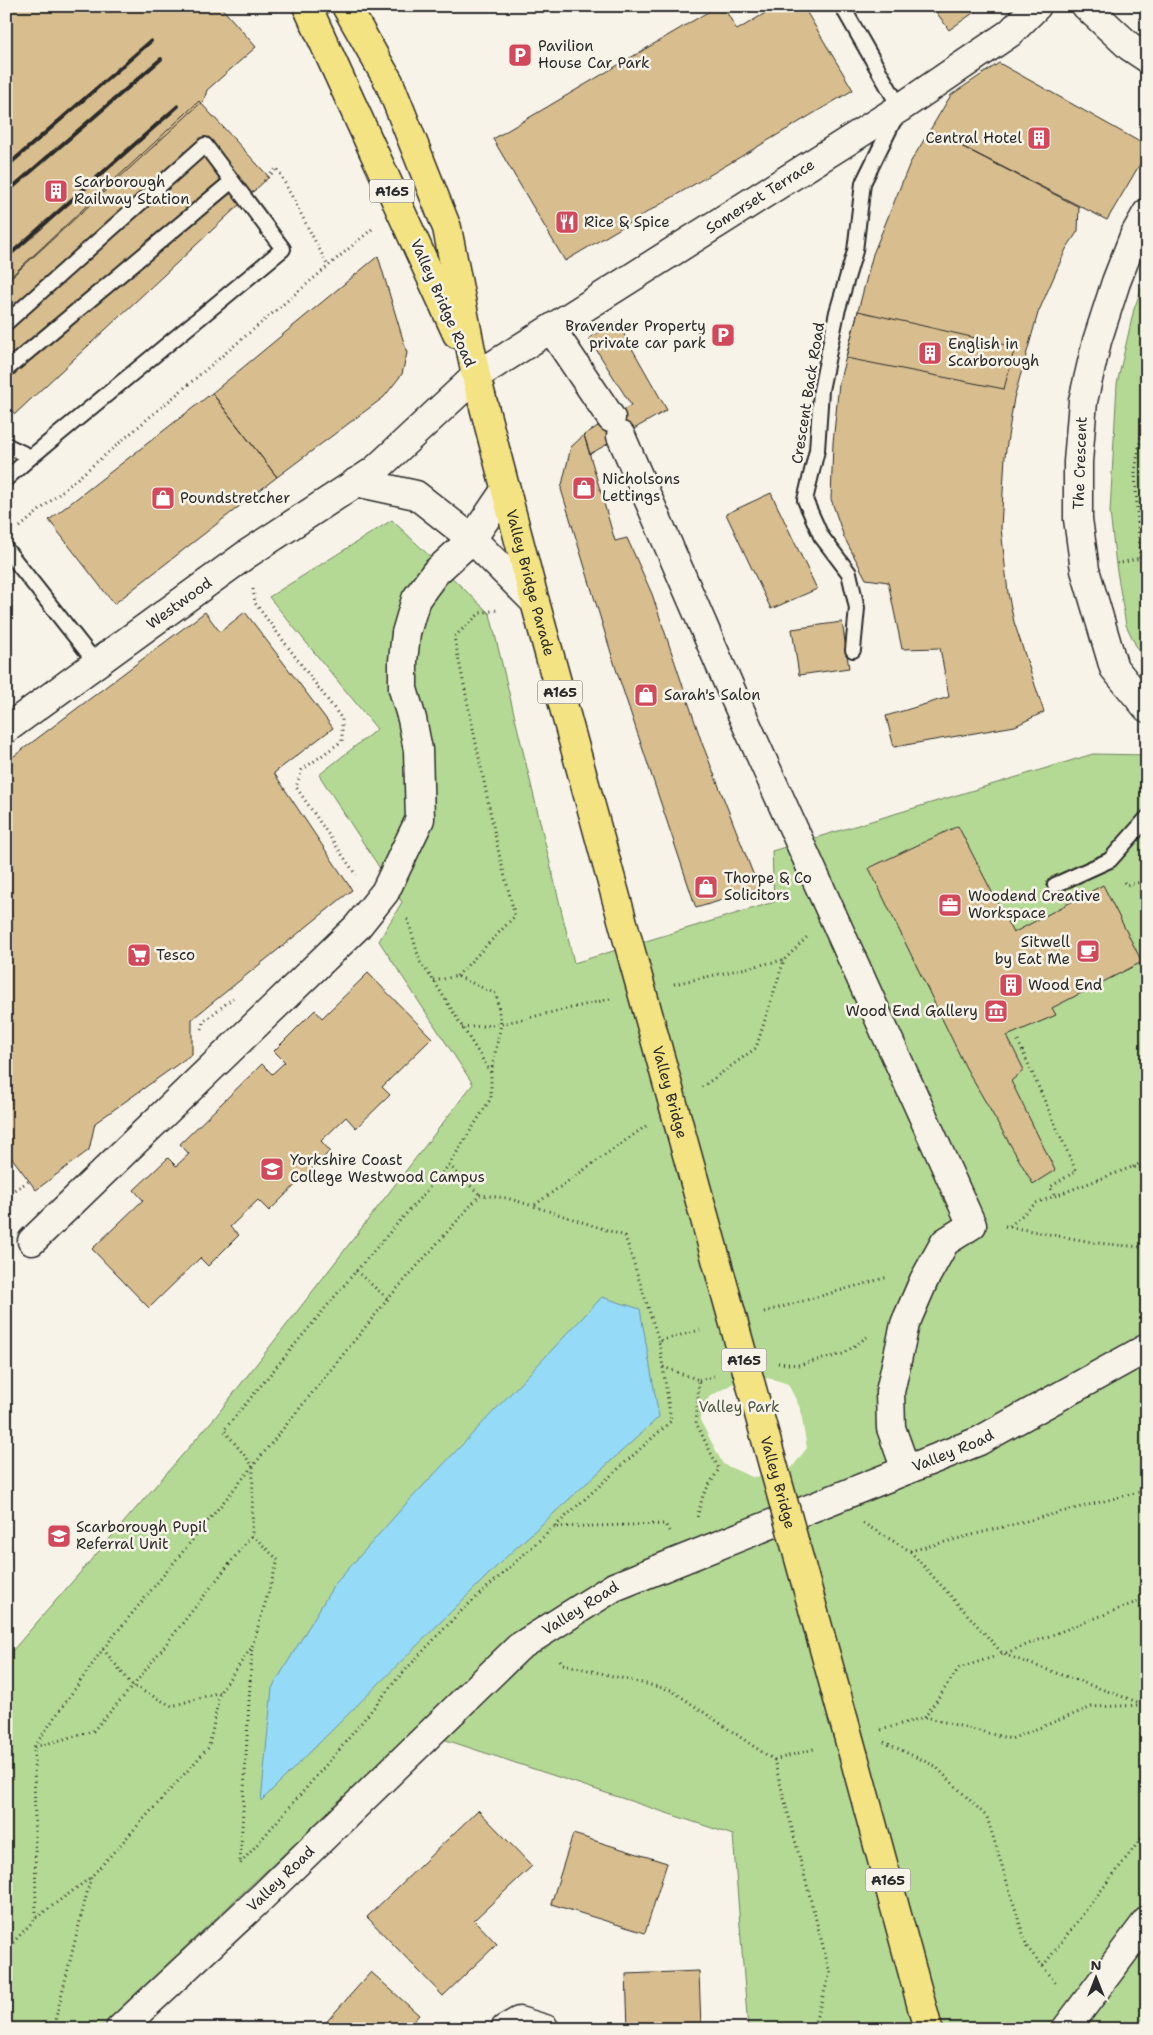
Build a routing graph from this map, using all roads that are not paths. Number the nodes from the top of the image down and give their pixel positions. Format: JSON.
{"nodes":[{"id":1,"x":307,"y":6,"type":"edge"},
{"id":2,"x":346,"y":6,"type":"edge"},
{"id":3,"x":842,"y":6,"type":"edge"},
{"id":4,"x":1037,"y":6,"type":"edge"},
{"id":5,"x":1086,"y":6,"type":"edge"},
{"id":6,"x":1147,"y":58,"type":"edge"},
{"id":7,"x":900,"y":108,"type":"junction"},
{"id":8,"x":232,"y":181,"type":"junction"},
{"id":9,"x":1147,"y":213,"type":"edge"},
{"id":10,"x":6,"y":323,"type":"edge"},
{"id":11,"x":552,"y":330,"type":"junction"},
{"id":12,"x":6,"y":370,"type":"edge"},
{"id":13,"x":476,"y":376,"type":"junction"},
{"id":14,"x":6,"y":444,"type":"edge"},
{"id":15,"x":31,"y":457,"type":"junction"},
{"id":16,"x":6,"y":479,"type":"edge"},
{"id":17,"x":356,"y":482,"type":"junction"},
{"id":18,"x":506,"y":489,"type":"junction"},
{"id":19,"x":472,"y":539,"type":"junction"},
{"id":20,"x":6,"y":549,"type":"edge"},
{"id":21,"x":535,"y":602,"type":"junction"},
{"id":22,"x":853,"y":650,"type":"dead end"},
{"id":23,"x":96,"y":663,"type":"junction"},
{"id":24,"x":1147,"y":708,"type":"edge"},
{"id":25,"x":6,"y":728,"type":"edge"},
{"id":26,"x":1147,"y":818,"type":"edge"},
{"id":27,"x":1055,"y":886,"type":"dead end"},
{"id":28,"x":634,"y":963,"type":"joint"},
{"id":29,"x":32,"y":1241,"type":"dead end"},
{"id":30,"x":1147,"y":1348,"type":"edge"},
{"id":31,"x":906,"y":1470,"type":"junction"},
{"id":32,"x":1147,"y":1921,"type":"edge"},
{"id":33,"x":1072,"y":2020,"type":"edge"},
{"id":34,"x":120,"y":2029,"type":"edge"},
{"id":35,"x":505,"y":2029,"type":"edge"},
{"id":36,"x":545,"y":2029,"type":"edge"},
{"id":37,"x":928,"y":2029,"type":"edge"}],
"edges":[{"from":1,"to":13,"type":"highway","name":"Valley Bridge Road","number":"A165"},
{"from":2,"to":13,"type":"highway","name":"Valley Bridge Road","number":"A165"},
{"from":3,"to":7,"type":"lane"},
{"from":4,"to":7,"type":"street","name":"Somerset Terrace"},
{"from":5,"to":6,"type":"street"},
{"from":7,"to":11,"type":"street","name":"Somerset Terrace"},
{"from":7,"to":22,"type":"lane","name":"Crescent Back Road"},
{"from":8,"to":10,"type":"lane"},
{"from":8,"to":12,"type":"lane"},
{"from":8,"to":15,"type":"lane"},
{"from":9,"to":24,"type":"street","name":"The Crescent"},
{"from":11,"to":13,"type":"street","name":"Somerset Terrace"},
{"from":11,"to":31,"type":"street"},
{"from":13,"to":17,"type":"street","name":"Westwood"},
{"from":13,"to":18,"type":"highway","name":"Valley Bridge Parade","number":"A165"},
{"from":14,"to":15,"type":"lane"},
{"from":15,"to":16,"type":"lane"},
{"from":17,"to":19,"type":"street"},
{"from":17,"to":23,"type":"street","name":"Westwood"},
{"from":18,"to":19,"type":"street"},
{"from":18,"to":21,"type":"highway","name":"Valley Bridge Parade","number":"A165"},
{"from":19,"to":21,"type":"street"},
{"from":19,"to":29,"type":"street"},
{"from":20,"to":23,"type":"lane"},
{"from":21,"to":28,"type":"highway","name":"Valley Bridge Parade","number":"A165"},
{"from":23,"to":25,"type":"street","name":"Westwood"},
{"from":26,"to":27,"type":"lane"},
{"from":28,"to":37,"type":"highway","name":"Valley Bridge","number":"A165","bridge":true},
{"from":30,"to":31,"type":"street","name":"Valley Road"},
{"from":31,"to":34,"type":"street","name":"Valley Road"},
{"from":32,"to":33,"type":"street"},
{"from":35,"to":36,"type":"street"}]}
